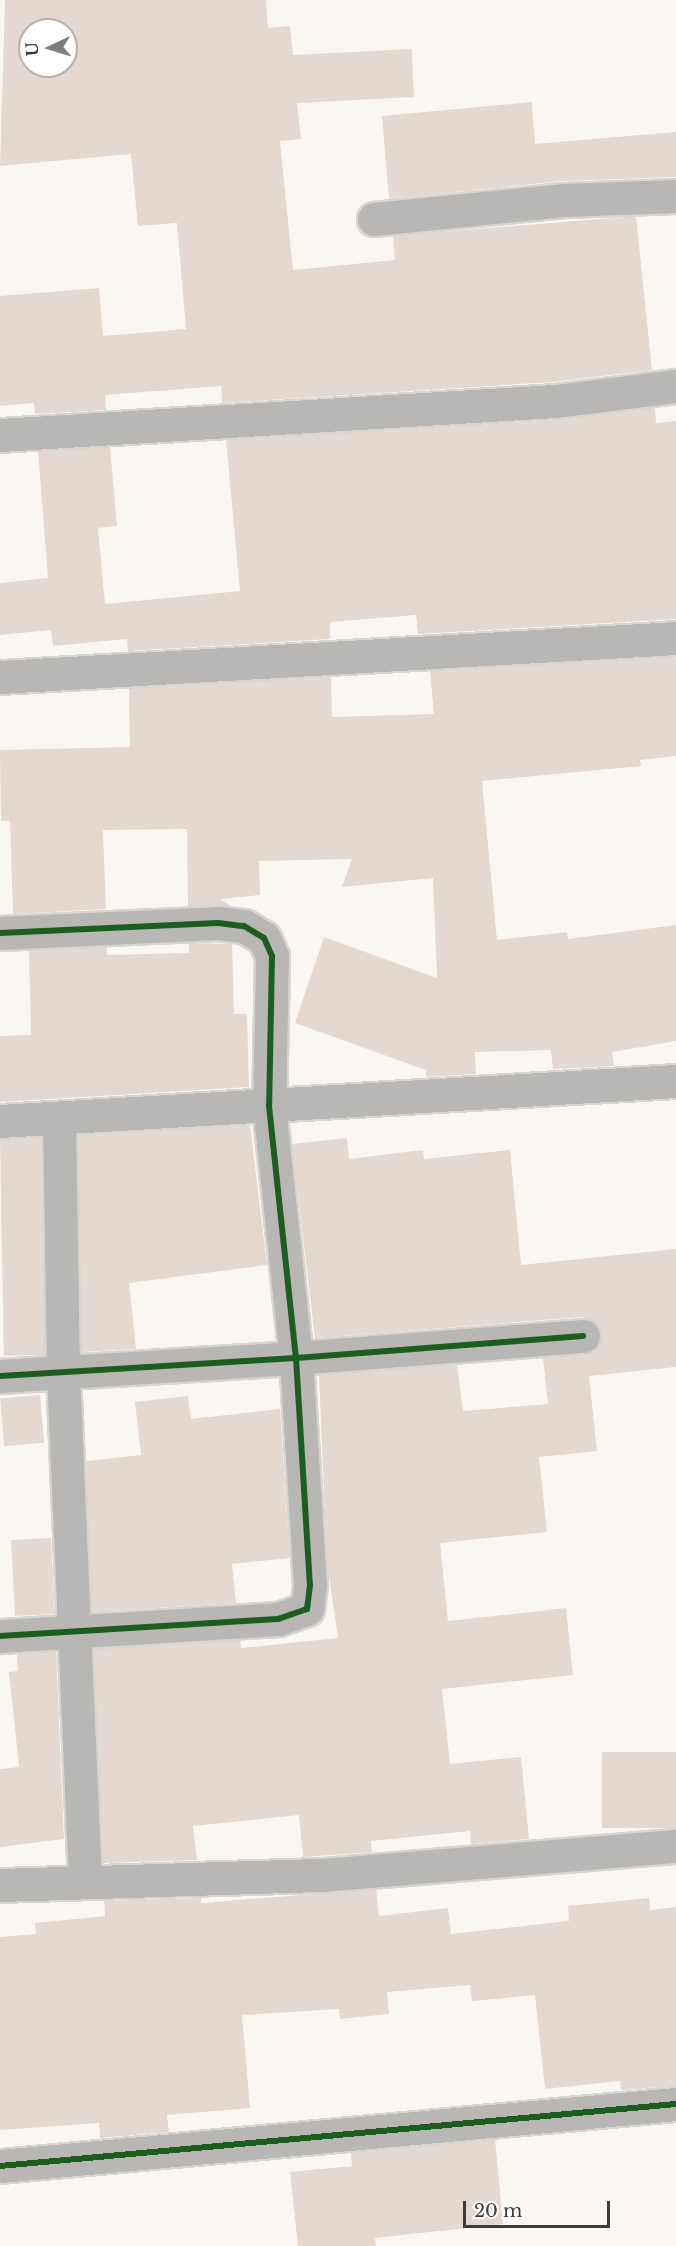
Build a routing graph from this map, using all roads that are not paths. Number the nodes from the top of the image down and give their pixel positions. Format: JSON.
{"nodes":[{"id":1,"x":676,"y":196,"type":"edge"},
{"id":2,"x":374,"y":219,"type":"dead end"},
{"id":3,"x":676,"y":386,"type":"edge"},
{"id":4,"x":0,"y":435,"type":"edge"},
{"id":5,"x":676,"y":638,"type":"edge"},
{"id":6,"x":0,"y":676,"type":"edge"},
{"id":7,"x":0,"y":933,"type":"edge"},
{"id":8,"x":676,"y":1081,"type":"edge"},
{"id":9,"x":268,"y":1106,"type":"junction"},
{"id":10,"x":60,"y":1118,"type":"junction"},
{"id":11,"x":0,"y":1121,"type":"edge"},
{"id":12,"x":583,"y":1336,"type":"dead end"},
{"id":13,"x":296,"y":1358,"type":"junction"},
{"id":14,"x":63,"y":1371,"type":"junction"},
{"id":15,"x":0,"y":1376,"type":"edge"},
{"id":16,"x":75,"y":1632,"type":"junction"},
{"id":17,"x":0,"y":1636,"type":"edge"},
{"id":18,"x":676,"y":1846,"type":"edge"},
{"id":19,"x":85,"y":1881,"type":"junction"},
{"id":20,"x":0,"y":1885,"type":"edge"},
{"id":21,"x":676,"y":2104,"type":"edge"},
{"id":22,"x":0,"y":2166,"type":"edge"}],
"edges":[{"from":1,"to":2,"type":"street"},
{"from":3,"to":4,"type":"street"},
{"from":5,"to":6,"type":"street"},
{"from":7,"to":9,"type":"street"},
{"from":8,"to":9,"type":"street"},
{"from":9,"to":10,"type":"street"},
{"from":9,"to":13,"type":"street"},
{"from":10,"to":11,"type":"street"},
{"from":10,"to":14,"type":"street"},
{"from":12,"to":13,"type":"street"},
{"from":13,"to":14,"type":"street"},
{"from":13,"to":16,"type":"street"},
{"from":14,"to":15,"type":"street"},
{"from":14,"to":16,"type":"street"},
{"from":16,"to":17,"type":"street"},
{"from":16,"to":19,"type":"street"},
{"from":18,"to":19,"type":"street"},
{"from":19,"to":20,"type":"street"},
{"from":21,"to":22,"type":"street"}]}
